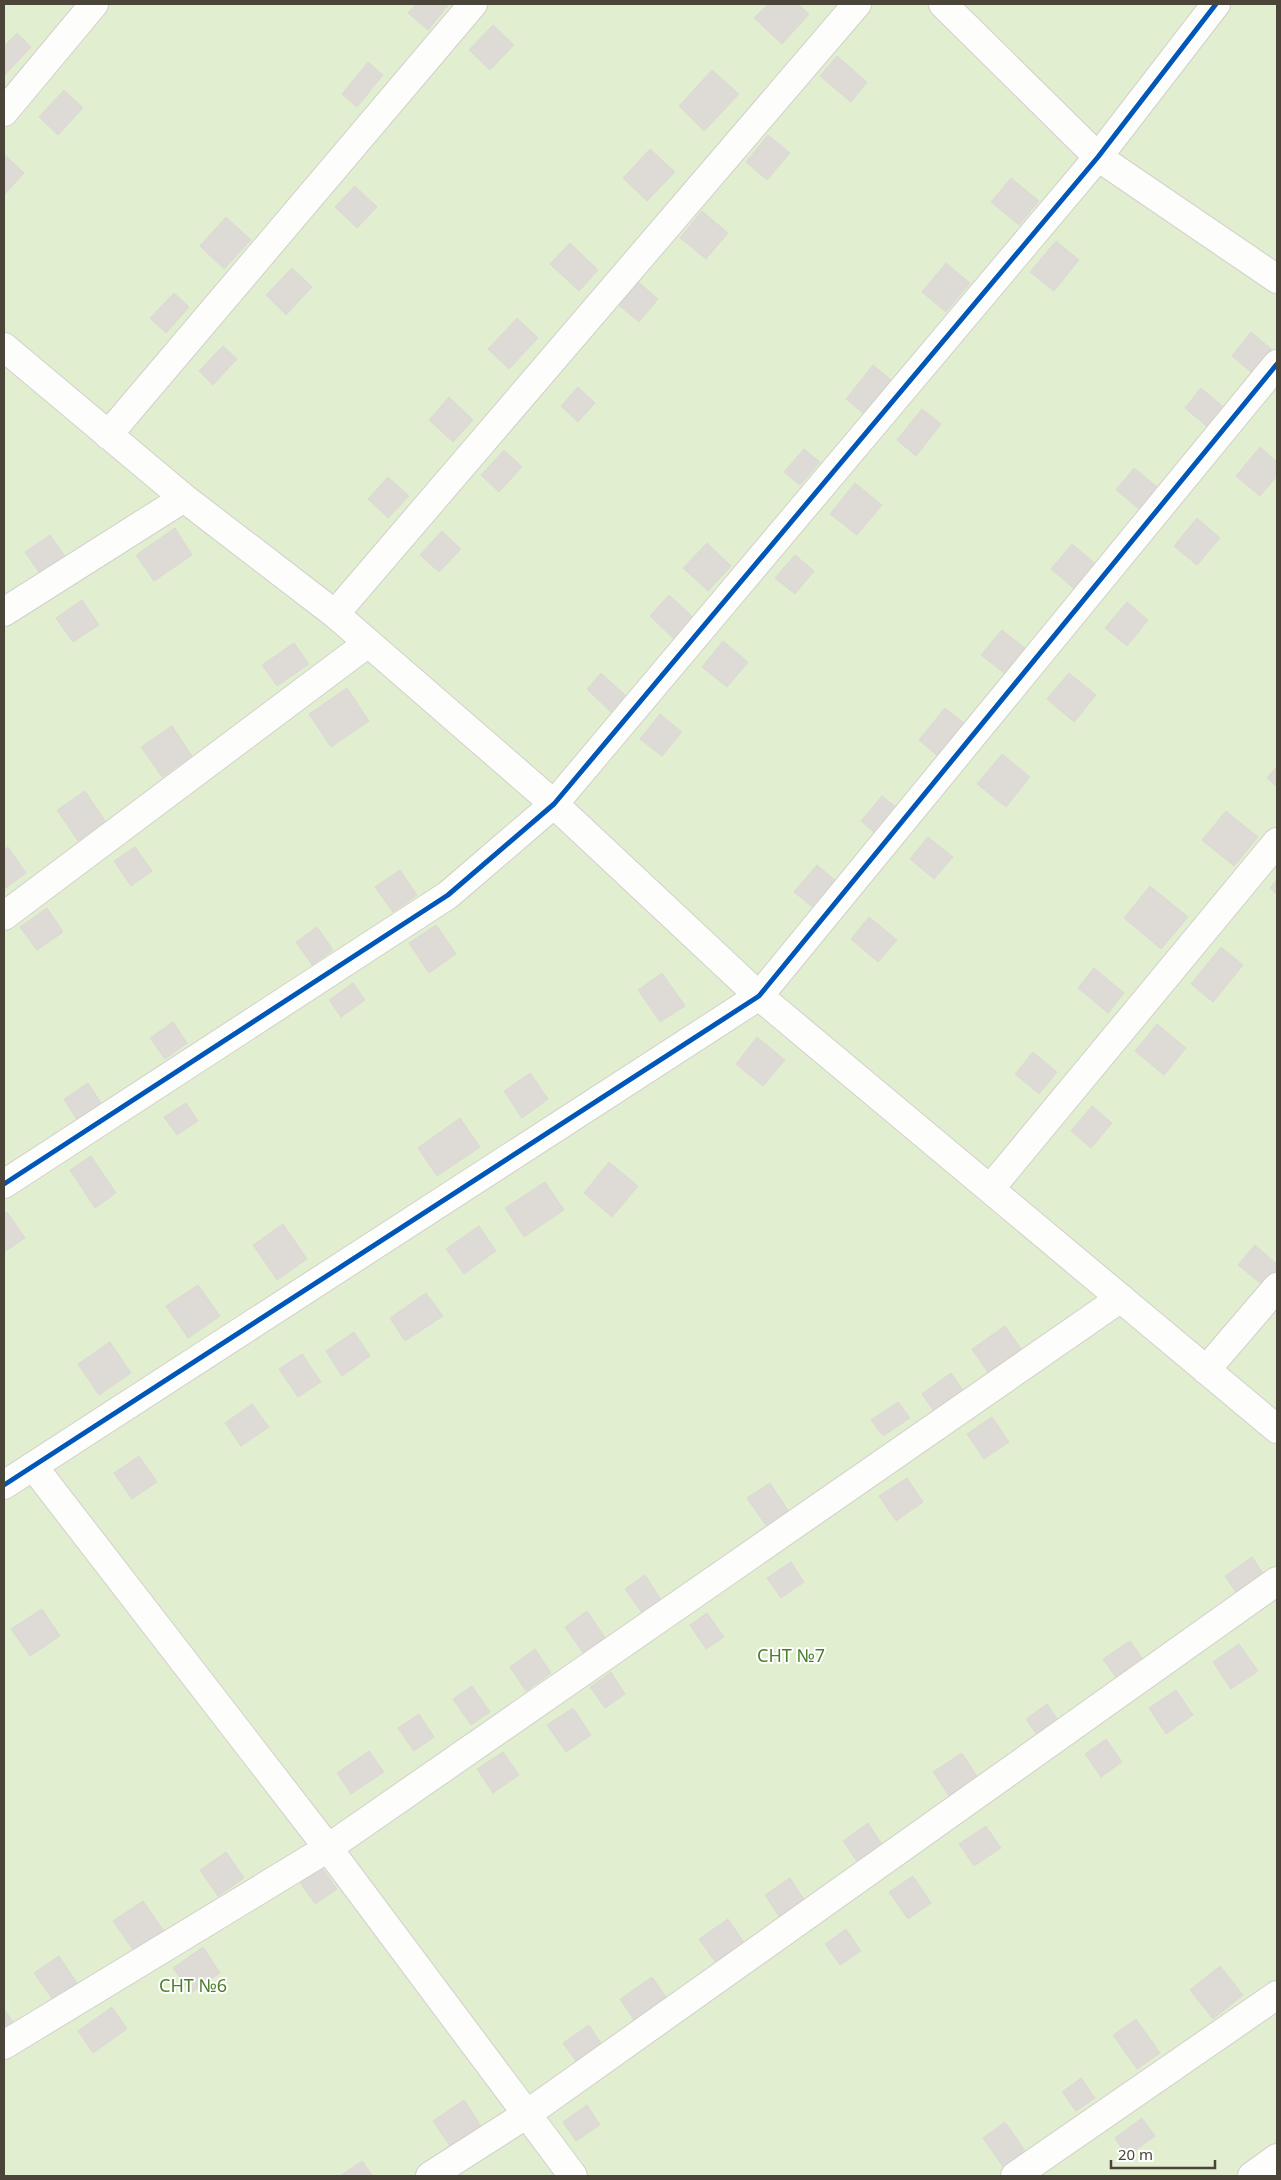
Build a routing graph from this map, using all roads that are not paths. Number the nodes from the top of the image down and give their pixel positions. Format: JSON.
{"nodes":[{"id":1,"x":94,"y":4,"type":"edge"},
{"id":2,"x":473,"y":4,"type":"edge"},
{"id":3,"x":857,"y":4,"type":"edge"},
{"id":4,"x":943,"y":4,"type":"edge"},
{"id":5,"x":1216,"y":4,"type":"edge"},
{"id":6,"x":4,"y":112,"type":"edge"},
{"id":7,"x":1098,"y":157,"type":"junction"},
{"id":8,"x":1277,"y":278,"type":"edge"},
{"id":9,"x":4,"y":348,"type":"edge"},
{"id":10,"x":1277,"y":364,"type":"edge"},
{"id":11,"x":108,"y":435,"type":"junction"},
{"id":12,"x":184,"y":498,"type":"junction"},
{"id":13,"x":4,"y":612,"type":"edge"},
{"id":14,"x":335,"y":614,"type":"junction"},
{"id":15,"x":368,"y":642,"type":"junction"},
{"id":16,"x":554,"y":804,"type":"junction"},
{"id":17,"x":1277,"y":842,"type":"edge"},
{"id":18,"x":4,"y":916,"type":"edge"},
{"id":19,"x":759,"y":996,"type":"junction"},
{"id":20,"x":4,"y":1184,"type":"edge"},
{"id":21,"x":990,"y":1189,"type":"junction"},
{"id":22,"x":1277,"y":1287,"type":"edge"},
{"id":23,"x":1120,"y":1298,"type":"junction"},
{"id":24,"x":1206,"y":1370,"type":"junction"},
{"id":25,"x":1277,"y":1429,"type":"edge"},
{"id":26,"x":33,"y":1466,"type":"junction"},
{"id":27,"x":4,"y":1485,"type":"edge"},
{"id":28,"x":1277,"y":1581,"type":"edge"},
{"id":29,"x":328,"y":1848,"type":"junction"},
{"id":30,"x":1277,"y":1995,"type":"edge"},
{"id":31,"x":4,"y":2045,"type":"edge"},
{"id":32,"x":527,"y":2114,"type":"junction"},
{"id":33,"x":1277,"y":2158,"type":"edge"},
{"id":34,"x":430,"y":2176,"type":"edge"},
{"id":35,"x":573,"y":2176,"type":"edge"},
{"id":36,"x":1015,"y":2176,"type":"edge"},
{"id":37,"x":1252,"y":2176,"type":"edge"}],
"edges":[{"from":1,"to":6,"type":"street"},
{"from":2,"to":11,"type":"street"},
{"from":3,"to":14,"type":"street"},
{"from":4,"to":7,"type":"street"},
{"from":5,"to":7,"type":"street"},
{"from":7,"to":8,"type":"street"},
{"from":7,"to":16,"type":"street"},
{"from":9,"to":11,"type":"street"},
{"from":10,"to":19,"type":"street"},
{"from":11,"to":12,"type":"street"},
{"from":12,"to":13,"type":"street"},
{"from":12,"to":14,"type":"street"},
{"from":14,"to":15,"type":"street"},
{"from":15,"to":16,"type":"street"},
{"from":15,"to":18,"type":"street"},
{"from":16,"to":19,"type":"street"},
{"from":16,"to":20,"type":"street"},
{"from":17,"to":21,"type":"street"},
{"from":19,"to":21,"type":"street"},
{"from":19,"to":26,"type":"street"},
{"from":21,"to":23,"type":"street"},
{"from":22,"to":24,"type":"street"},
{"from":23,"to":24,"type":"street"},
{"from":23,"to":29,"type":"street"},
{"from":24,"to":25,"type":"street"},
{"from":26,"to":27,"type":"street"},
{"from":26,"to":29,"type":"street"},
{"from":28,"to":32,"type":"street"},
{"from":29,"to":31,"type":"street"},
{"from":29,"to":32,"type":"street"},
{"from":30,"to":36,"type":"street"},
{"from":32,"to":34,"type":"street"},
{"from":32,"to":35,"type":"street"},
{"from":33,"to":37,"type":"street"}]}
